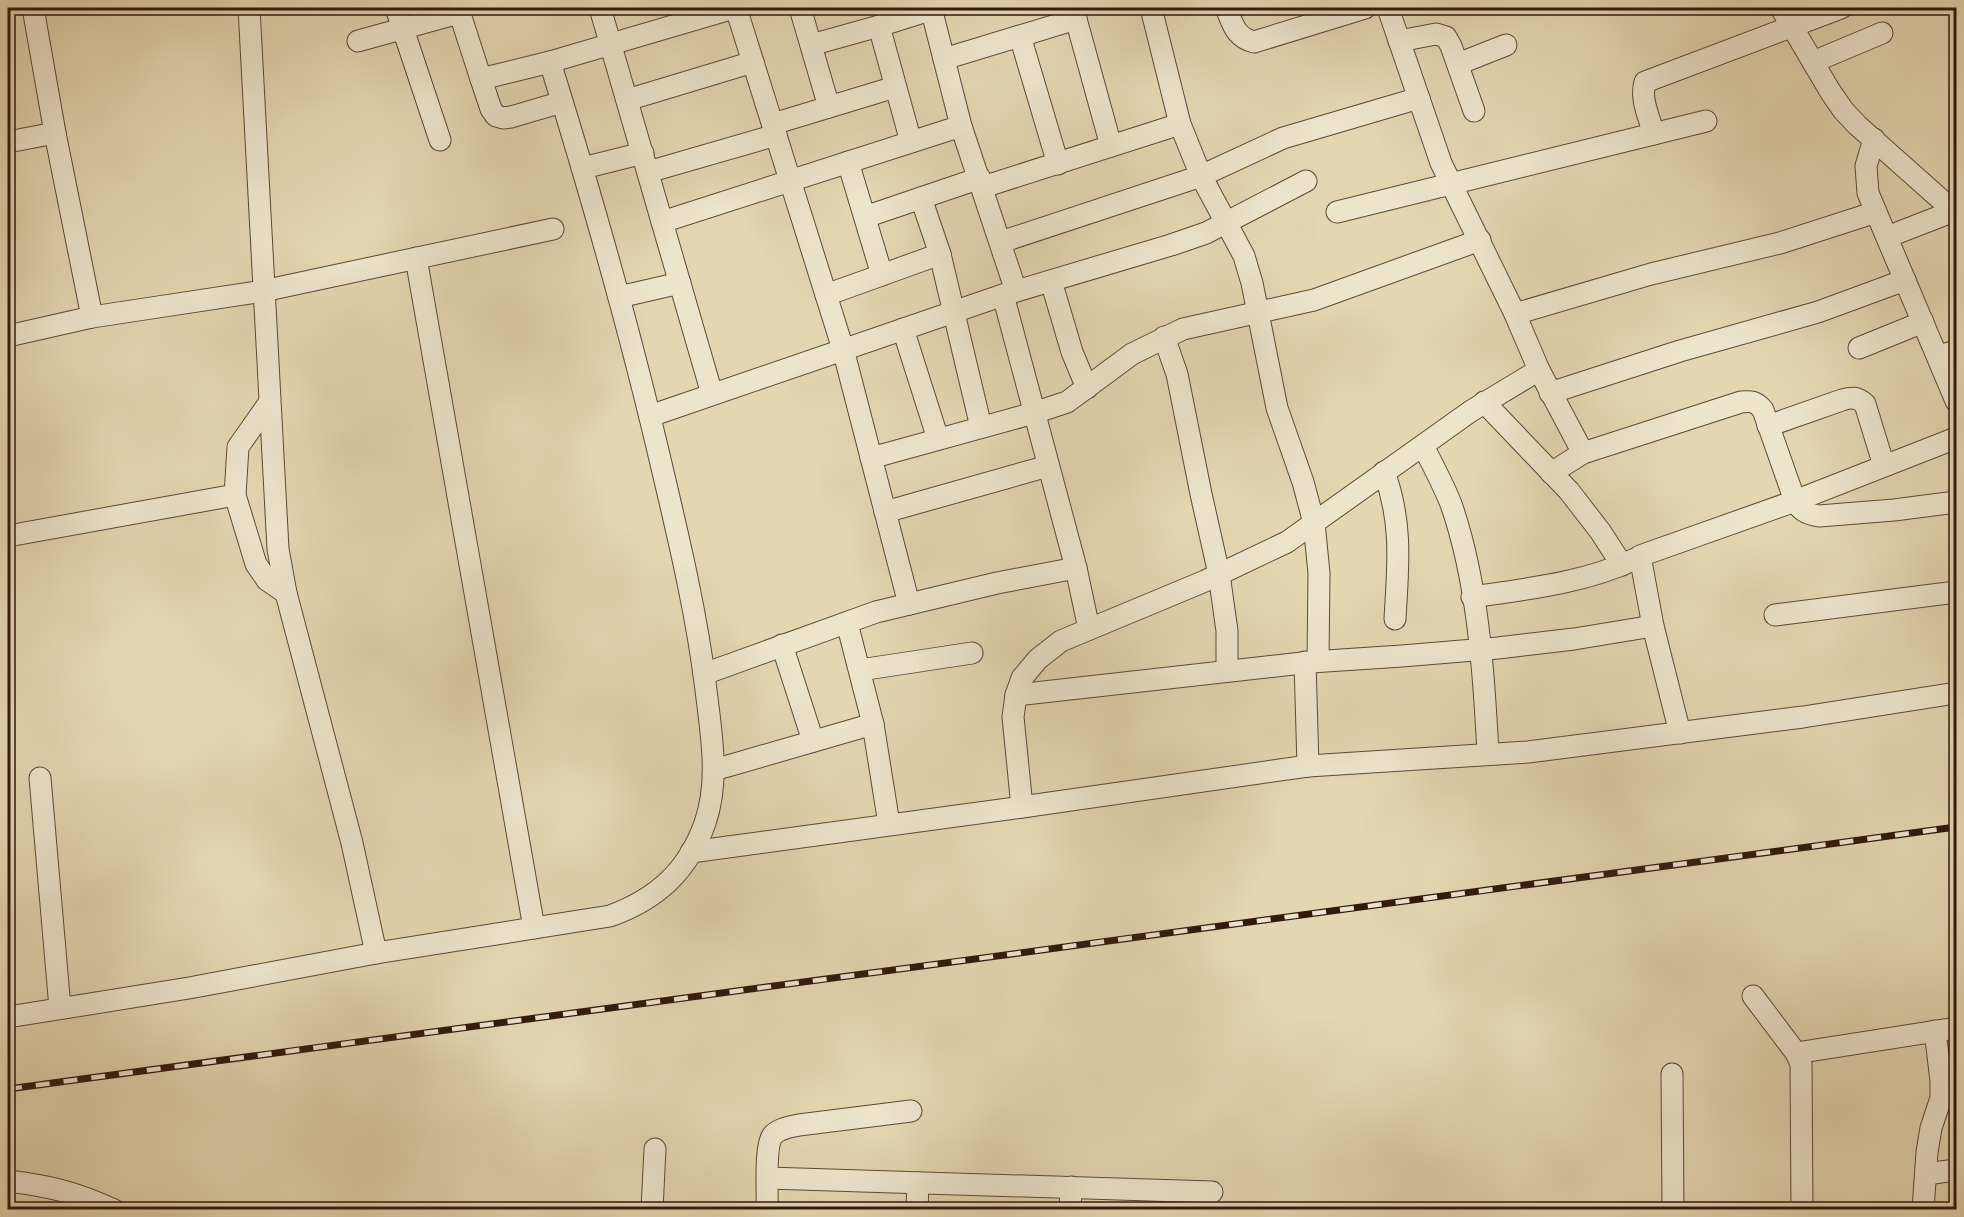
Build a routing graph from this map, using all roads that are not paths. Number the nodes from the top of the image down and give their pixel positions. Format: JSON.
{"nodes":[{"id":1,"x":33,"y":8,"type":"edge"},
{"id":2,"x":249,"y":8,"type":"edge"},
{"id":3,"x":396,"y":8,"type":"edge"},
{"id":4,"x":600,"y":8,"type":"edge"},
{"id":5,"x":735,"y":8,"type":"edge"},
{"id":6,"x":800,"y":8,"type":"edge"},
{"id":7,"x":932,"y":8,"type":"edge"},
{"id":8,"x":1151,"y":8,"type":"edge"},
{"id":9,"x":1226,"y":8,"type":"edge"},
{"id":10,"x":1365,"y":8,"type":"edge"},
{"id":11,"x":1388,"y":8,"type":"edge"},
{"id":12,"x":1781,"y":8,"type":"edge"},
{"id":13,"x":1841,"y":8,"type":"edge"},
{"id":14,"x":459,"y":10,"type":"edge"},
{"id":15,"x":1075,"y":13,"type":"edge"},
{"id":16,"x":879,"y":26,"type":"junction"},
{"id":17,"x":1792,"y":27,"type":"junction"},
{"id":18,"x":404,"y":28,"type":"junction"},
{"id":19,"x":1882,"y":33,"type":"dead end"},
{"id":20,"x":1020,"y":36,"type":"junction"},
{"id":21,"x":358,"y":41,"type":"dead end"},
{"id":22,"x":1399,"y":41,"type":"junction"},
{"id":23,"x":611,"y":43,"type":"junction"},
{"id":24,"x":811,"y":45,"type":"junction"},
{"id":25,"x":1506,"y":45,"type":"dead end"},
{"id":26,"x":944,"y":59,"type":"junction"},
{"id":27,"x":550,"y":62,"type":"junction"},
{"id":28,"x":753,"y":62,"type":"junction"},
{"id":29,"x":1813,"y":62,"type":"junction"},
{"id":30,"x":1458,"y":64,"type":"junction"},
{"id":31,"x":481,"y":79,"type":"junction"},
{"id":32,"x":896,"y":87,"type":"junction"},
{"id":33,"x":1419,"y":98,"type":"junction"},
{"id":34,"x":627,"y":100,"type":"junction"},
{"id":35,"x":562,"y":102,"type":"junction"},
{"id":36,"x":829,"y":107,"type":"junction"},
{"id":37,"x":1474,"y":111,"type":"dead end"},
{"id":38,"x":1706,"y":121,"type":"dead end"},
{"id":39,"x":1180,"y":124,"type":"junction"},
{"id":40,"x":961,"y":126,"type":"junction"},
{"id":41,"x":774,"y":130,"type":"junction"},
{"id":42,"x":55,"y":133,"type":"junction"},
{"id":43,"x":1654,"y":134,"type":"junction"},
{"id":44,"x":1874,"y":139,"type":"junction"},
{"id":45,"x":440,"y":140,"type":"dead end"},
{"id":46,"x":8,"y":142,"type":"edge"},
{"id":47,"x":911,"y":142,"type":"junction"},
{"id":48,"x":1111,"y":146,"type":"junction"},
{"id":49,"x":848,"y":162,"type":"junction"},
{"id":50,"x":645,"y":163,"type":"junction"},
{"id":51,"x":1058,"y":164,"type":"junction"},
{"id":52,"x":583,"y":168,"type":"junction"},
{"id":53,"x":1202,"y":176,"type":"junction"},
{"id":54,"x":790,"y":180,"type":"junction"},
{"id":55,"x":1306,"y":181,"type":"dead end"},
{"id":56,"x":982,"y":183,"type":"junction"},
{"id":57,"x":1451,"y":185,"type":"junction"},
{"id":58,"x":921,"y":198,"type":"junction"},
{"id":59,"x":1337,"y":212,"type":"dead end"},
{"id":60,"x":1876,"y":212,"type":"junction"},
{"id":61,"x":1955,"y":212,"type":"edge"},
{"id":62,"x":865,"y":217,"type":"junction"},
{"id":63,"x":662,"y":222,"type":"junction"},
{"id":64,"x":1228,"y":223,"type":"junction"},
{"id":65,"x":553,"y":229,"type":"dead end"},
{"id":66,"x":1887,"y":237,"type":"junction"},
{"id":67,"x":1480,"y":240,"type":"junction"},
{"id":68,"x":1000,"y":242,"type":"junction"},
{"id":69,"x":940,"y":254,"type":"junction"},
{"id":70,"x":416,"y":258,"type":"junction"},
{"id":71,"x":882,"y":275,"type":"junction"},
{"id":72,"x":1905,"y":280,"type":"junction"},
{"id":73,"x":1051,"y":281,"type":"junction"},
{"id":74,"x":680,"y":283,"type":"junction"},
{"id":75,"x":263,"y":291,"type":"junction"},
{"id":76,"x":1009,"y":293,"type":"junction"},
{"id":77,"x":826,"y":295,"type":"junction"},
{"id":78,"x":619,"y":297,"type":"junction"},
{"id":79,"x":954,"y":312,"type":"junction"},
{"id":80,"x":1257,"y":313,"type":"junction"},
{"id":81,"x":1515,"y":314,"type":"junction"},
{"id":82,"x":92,"y":316,"type":"junction"},
{"id":83,"x":1923,"y":322,"type":"junction"},
{"id":84,"x":903,"y":329,"type":"junction"},
{"id":85,"x":8,"y":336,"type":"edge"},
{"id":86,"x":1164,"y":338,"type":"junction"},
{"id":87,"x":1859,"y":348,"type":"dead end"},
{"id":88,"x":843,"y":349,"type":"junction"},
{"id":89,"x":1947,"y":354,"type":"edge"},
{"id":90,"x":1539,"y":370,"type":"junction"},
{"id":91,"x":1087,"y":388,"type":"junction"},
{"id":92,"x":1550,"y":393,"type":"junction"},
{"id":93,"x":712,"y":394,"type":"junction"},
{"id":94,"x":1956,"y":401,"type":"edge"},
{"id":95,"x":1484,"y":402,"type":"junction"},
{"id":96,"x":269,"y":403,"type":"junction"},
{"id":97,"x":1034,"y":413,"type":"junction"},
{"id":98,"x":650,"y":416,"type":"junction"},
{"id":99,"x":1768,"y":426,"type":"junction"},
{"id":100,"x":981,"y":428,"type":"junction"},
{"id":101,"x":1956,"y":438,"type":"edge"},
{"id":102,"x":938,"y":440,"type":"junction"},
{"id":103,"x":1423,"y":446,"type":"junction"},
{"id":104,"x":1583,"y":453,"type":"junction"},
{"id":105,"x":871,"y":458,"type":"junction"},
{"id":106,"x":1048,"y":466,"type":"junction"},
{"id":107,"x":1884,"y":466,"type":"junction"},
{"id":108,"x":1384,"y":472,"type":"junction"},
{"id":109,"x":1551,"y":473,"type":"junction"},
{"id":110,"x":235,"y":495,"type":"junction"},
{"id":111,"x":1795,"y":501,"type":"junction"},
{"id":112,"x":1956,"y":502,"type":"edge"},
{"id":113,"x":885,"y":512,"type":"junction"},
{"id":114,"x":1314,"y":523,"type":"junction"},
{"id":115,"x":8,"y":536,"type":"edge"},
{"id":116,"x":1631,"y":561,"type":"junction"},
{"id":117,"x":1076,"y":568,"type":"junction"},
{"id":118,"x":1219,"y":574,"type":"junction"},
{"id":119,"x":1956,"y":592,"type":"edge"},
{"id":120,"x":286,"y":593,"type":"junction"},
{"id":121,"x":1472,"y":597,"type":"junction"},
{"id":122,"x":909,"y":604,"type":"junction"},
{"id":123,"x":1775,"y":615,"type":"dead end"},
{"id":124,"x":1395,"y":619,"type":"dead end"},
{"id":125,"x":847,"y":623,"type":"junction"},
{"id":126,"x":1653,"y":626,"type":"junction"},
{"id":127,"x":1089,"y":629,"type":"junction"},
{"id":128,"x":782,"y":645,"type":"junction"},
{"id":129,"x":1480,"y":649,"type":"junction"},
{"id":130,"x":972,"y":653,"type":"dead end"},
{"id":131,"x":1311,"y":662,"type":"junction"},
{"id":132,"x":860,"y":670,"type":"junction"},
{"id":133,"x":1227,"y":670,"type":"junction"},
{"id":134,"x":704,"y":674,"type":"junction"},
{"id":135,"x":1956,"y":693,"type":"edge"},
{"id":136,"x":1016,"y":694,"type":"junction"},
{"id":137,"x":873,"y":723,"type":"junction"},
{"id":138,"x":1680,"y":733,"type":"junction"},
{"id":139,"x":813,"y":741,"type":"junction"},
{"id":140,"x":1488,"y":754,"type":"junction"},
{"id":141,"x":1308,"y":766,"type":"junction"},
{"id":142,"x":714,"y":770,"type":"junction"},
{"id":143,"x":40,"y":778,"type":"dead end"},
{"id":144,"x":1022,"y":807,"type":"junction"},
{"id":145,"x":889,"y":824,"type":"junction"},
{"id":146,"x":691,"y":852,"type":"junction"},
{"id":147,"x":534,"y":928,"type":"junction"},
{"id":148,"x":376,"y":953,"type":"junction"},
{"id":149,"x":1753,"y":996,"type":"dead end"},
{"id":150,"x":60,"y":1008,"type":"junction"},
{"id":151,"x":8,"y":1017,"type":"edge"},
{"id":152,"x":1956,"y":1028,"type":"edge"},
{"id":153,"x":1935,"y":1031,"type":"junction"},
{"id":154,"x":1796,"y":1053,"type":"junction"},
{"id":155,"x":1672,"y":1074,"type":"dead end"},
{"id":156,"x":911,"y":1111,"type":"dead end"},
{"id":157,"x":655,"y":1149,"type":"dead end"},
{"id":158,"x":1956,"y":1170,"type":"edge"},
{"id":159,"x":1926,"y":1174,"type":"junction"},
{"id":160,"x":768,"y":1178,"type":"junction"},
{"id":161,"x":8,"y":1181,"type":"edge"},
{"id":162,"x":918,"y":1183,"type":"junction"},
{"id":163,"x":1071,"y":1187,"type":"junction"},
{"id":164,"x":1212,"y":1191,"type":"dead end"},
{"id":165,"x":72,"y":1201,"type":"edge"},
{"id":166,"x":114,"y":1209,"type":"edge"},
{"id":167,"x":652,"y":1209,"type":"edge"},
{"id":168,"x":767,"y":1209,"type":"edge"},
{"id":169,"x":917,"y":1209,"type":"edge"},
{"id":170,"x":1070,"y":1209,"type":"edge"},
{"id":171,"x":1673,"y":1209,"type":"edge"},
{"id":172,"x":1802,"y":1209,"type":"edge"},
{"id":173,"x":1923,"y":1209,"type":"edge"}],
"edges":[{"from":1,"to":42,"type":"street"},
{"from":2,"to":75,"type":"street"},
{"from":3,"to":18,"type":"street"},
{"from":4,"to":23,"type":"street"},
{"from":5,"to":23,"type":"street"},
{"from":5,"to":28,"type":"street"},
{"from":6,"to":24,"type":"street"},
{"from":7,"to":16,"type":"street"},
{"from":7,"to":26,"type":"street"},
{"from":8,"to":39,"type":"street"},
{"from":9,"to":10,"type":"street"},
{"from":11,"to":22,"type":"street"},
{"from":12,"to":17,"type":"street"},
{"from":13,"to":17,"type":"street"},
{"from":14,"to":18,"type":"street"},
{"from":14,"to":31,"type":"street"},
{"from":15,"to":20,"type":"street"},
{"from":15,"to":48,"type":"street"},
{"from":16,"to":24,"type":"street"},
{"from":16,"to":32,"type":"street"},
{"from":17,"to":29,"type":"street"},
{"from":17,"to":43,"type":"street"},
{"from":18,"to":21,"type":"street"},
{"from":18,"to":45,"type":"street"},
{"from":19,"to":29,"type":"street"},
{"from":20,"to":26,"type":"street"},
{"from":20,"to":51,"type":"street"},
{"from":22,"to":30,"type":"street"},
{"from":22,"to":33,"type":"street"},
{"from":23,"to":27,"type":"street"},
{"from":23,"to":34,"type":"street"},
{"from":24,"to":36,"type":"street"},
{"from":25,"to":30,"type":"street"},
{"from":26,"to":40,"type":"street"},
{"from":27,"to":31,"type":"street"},
{"from":27,"to":35,"type":"street"},
{"from":28,"to":34,"type":"street"},
{"from":28,"to":41,"type":"street"},
{"from":29,"to":44,"type":"street"},
{"from":30,"to":37,"type":"street"},
{"from":31,"to":35,"type":"street"},
{"from":32,"to":36,"type":"street"},
{"from":32,"to":47,"type":"street"},
{"from":33,"to":53,"type":"street"},
{"from":33,"to":57,"type":"street"},
{"from":34,"to":50,"type":"street"},
{"from":35,"to":52,"type":"street"},
{"from":36,"to":41,"type":"street"},
{"from":38,"to":43,"type":"street"},
{"from":39,"to":48,"type":"street"},
{"from":39,"to":53,"type":"street"},
{"from":40,"to":47,"type":"street"},
{"from":40,"to":56,"type":"street"},
{"from":41,"to":50,"type":"street"},
{"from":41,"to":54,"type":"street"},
{"from":42,"to":46,"type":"street"},
{"from":42,"to":82,"type":"street"},
{"from":43,"to":57,"type":"street"},
{"from":44,"to":60,"type":"street"},
{"from":44,"to":61,"type":"street"},
{"from":47,"to":49,"type":"street"},
{"from":48,"to":51,"type":"street"},
{"from":49,"to":54,"type":"street"},
{"from":49,"to":62,"type":"street"},
{"from":50,"to":52,"type":"street"},
{"from":50,"to":63,"type":"street"},
{"from":51,"to":56,"type":"street"},
{"from":52,"to":78,"type":"street"},
{"from":53,"to":64,"type":"street"},
{"from":53,"to":68,"type":"street"},
{"from":54,"to":63,"type":"street"},
{"from":54,"to":77,"type":"street"},
{"from":55,"to":64,"type":"street"},
{"from":56,"to":58,"type":"street"},
{"from":56,"to":68,"type":"street"},
{"from":57,"to":59,"type":"street"},
{"from":57,"to":67,"type":"street"},
{"from":58,"to":62,"type":"street"},
{"from":58,"to":69,"type":"street"},
{"from":60,"to":66,"type":"street"},
{"from":60,"to":81,"type":"street"},
{"from":61,"to":66,"type":"street"},
{"from":62,"to":71,"type":"street"},
{"from":63,"to":74,"type":"street"},
{"from":64,"to":73,"type":"street"},
{"from":64,"to":80,"type":"street"},
{"from":65,"to":70,"type":"street"},
{"from":66,"to":72,"type":"street"},
{"from":67,"to":80,"type":"street"},
{"from":67,"to":81,"type":"street"},
{"from":68,"to":76,"type":"street"},
{"from":69,"to":71,"type":"street"},
{"from":69,"to":79,"type":"street"},
{"from":70,"to":75,"type":"street"},
{"from":70,"to":147,"type":"street"},
{"from":71,"to":77,"type":"street"},
{"from":72,"to":83,"type":"street"},
{"from":72,"to":92,"type":"street"},
{"from":73,"to":76,"type":"street"},
{"from":73,"to":91,"type":"street"},
{"from":74,"to":78,"type":"street"},
{"from":74,"to":93,"type":"street"},
{"from":75,"to":82,"type":"street"},
{"from":75,"to":96,"type":"street"},
{"from":76,"to":79,"type":"street"},
{"from":76,"to":97,"type":"street"},
{"from":77,"to":88,"type":"street"},
{"from":78,"to":98,"type":"street"},
{"from":79,"to":84,"type":"street"},
{"from":79,"to":100,"type":"street"},
{"from":80,"to":86,"type":"street"},
{"from":80,"to":114,"type":"street"},
{"from":81,"to":90,"type":"street"},
{"from":82,"to":85,"type":"street"},
{"from":83,"to":87,"type":"street"},
{"from":83,"to":89,"type":"street"},
{"from":84,"to":88,"type":"street"},
{"from":84,"to":102,"type":"street"},
{"from":86,"to":91,"type":"street"},
{"from":86,"to":118,"type":"street"},
{"from":88,"to":93,"type":"street"},
{"from":88,"to":105,"type":"street"},
{"from":89,"to":94,"type":"street"},
{"from":90,"to":92,"type":"street"},
{"from":90,"to":95,"type":"street"},
{"from":91,"to":97,"type":"street"},
{"from":92,"to":104,"type":"street"},
{"from":93,"to":98,"type":"street"},
{"from":95,"to":103,"type":"street"},
{"from":95,"to":109,"type":"street"},
{"from":96,"to":110,"type":"street"},
{"from":96,"to":120,"type":"street"},
{"from":97,"to":100,"type":"street"},
{"from":97,"to":106,"type":"street"},
{"from":98,"to":134,"type":"street"},
{"from":99,"to":104,"type":"street"},
{"from":99,"to":107,"type":"street"},
{"from":99,"to":111,"type":"street"},
{"from":100,"to":102,"type":"street"},
{"from":101,"to":107,"type":"street"},
{"from":102,"to":105,"type":"street"},
{"from":103,"to":108,"type":"street"},
{"from":103,"to":121,"type":"street"},
{"from":104,"to":109,"type":"street"},
{"from":105,"to":113,"type":"street"},
{"from":106,"to":113,"type":"street"},
{"from":106,"to":117,"type":"street"},
{"from":107,"to":111,"type":"street"},
{"from":108,"to":114,"type":"street"},
{"from":108,"to":124,"type":"street"},
{"from":109,"to":116,"type":"street"},
{"from":110,"to":115,"type":"street"},
{"from":110,"to":120,"type":"street"},
{"from":111,"to":112,"type":"street"},
{"from":111,"to":116,"type":"street"},
{"from":113,"to":122,"type":"street"},
{"from":114,"to":118,"type":"street"},
{"from":114,"to":131,"type":"street"},
{"from":116,"to":121,"type":"street"},
{"from":116,"to":126,"type":"street"},
{"from":117,"to":122,"type":"street"},
{"from":117,"to":127,"type":"street"},
{"from":118,"to":127,"type":"street"},
{"from":118,"to":133,"type":"street"},
{"from":119,"to":123,"type":"street"},
{"from":120,"to":148,"type":"street"},
{"from":121,"to":129,"type":"street"},
{"from":122,"to":125,"type":"street"},
{"from":125,"to":128,"type":"street"},
{"from":125,"to":132,"type":"street"},
{"from":126,"to":129,"type":"street"},
{"from":126,"to":138,"type":"street"},
{"from":127,"to":136,"type":"street"},
{"from":128,"to":134,"type":"street"},
{"from":128,"to":139,"type":"street"},
{"from":129,"to":131,"type":"street"},
{"from":129,"to":140,"type":"street"},
{"from":130,"to":132,"type":"street"},
{"from":131,"to":133,"type":"street"},
{"from":131,"to":141,"type":"street"},
{"from":132,"to":137,"type":"street"},
{"from":133,"to":136,"type":"street"},
{"from":134,"to":142,"type":"street"},
{"from":135,"to":138,"type":"street"},
{"from":136,"to":144,"type":"street"},
{"from":137,"to":139,"type":"street"},
{"from":137,"to":145,"type":"street"},
{"from":138,"to":140,"type":"street"},
{"from":139,"to":142,"type":"street"},
{"from":140,"to":141,"type":"street"},
{"from":141,"to":144,"type":"street"},
{"from":142,"to":146,"type":"street"},
{"from":143,"to":150,"type":"street"},
{"from":144,"to":145,"type":"street"},
{"from":145,"to":146,"type":"street"},
{"from":146,"to":147,"type":"street"},
{"from":147,"to":148,"type":"street"},
{"from":148,"to":150,"type":"street"},
{"from":149,"to":154,"type":"street"},
{"from":150,"to":151,"type":"street"},
{"from":152,"to":153,"type":"street"},
{"from":153,"to":154,"type":"street"},
{"from":153,"to":159,"type":"street"},
{"from":154,"to":172,"type":"street"},
{"from":155,"to":171,"type":"street"},
{"from":156,"to":160,"type":"street"},
{"from":157,"to":167,"type":"street"},
{"from":158,"to":159,"type":"street"},
{"from":159,"to":173,"type":"street"},
{"from":160,"to":162,"type":"street"},
{"from":160,"to":168,"type":"street"},
{"from":161,"to":165,"type":"street"},
{"from":162,"to":163,"type":"street"},
{"from":162,"to":169,"type":"street"},
{"from":163,"to":164,"type":"street"},
{"from":163,"to":170,"type":"street"},
{"from":165,"to":166,"type":"street"}]}
